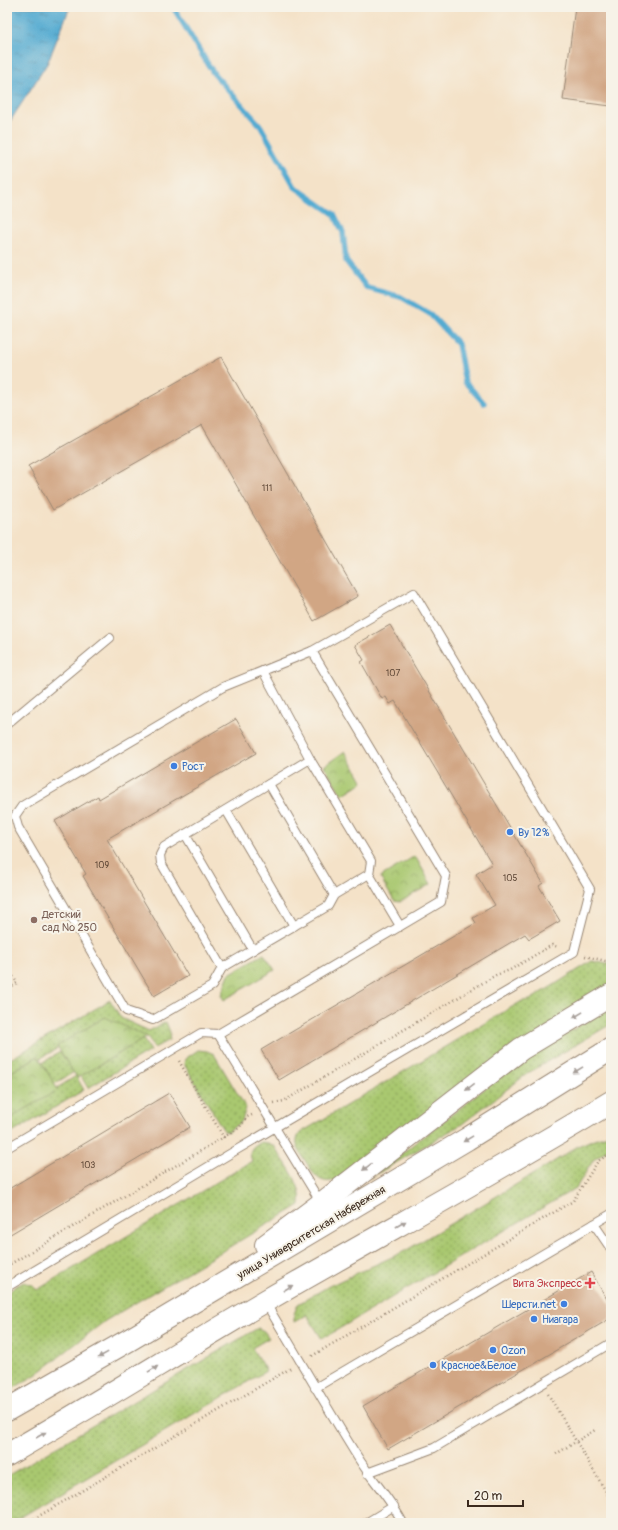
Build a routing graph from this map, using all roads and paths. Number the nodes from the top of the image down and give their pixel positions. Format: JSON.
{"nodes":[{"id":1,"x":110,"y":638,"type":"dead end"},
{"id":2,"x":312,"y":651,"type":"junction"},
{"id":3,"x":263,"y":671,"type":"junction"},
{"id":4,"x":7,"y":724,"type":"edge"},
{"id":5,"x":310,"y":759,"type":"junction"},
{"id":6,"x":269,"y":784,"type":"junction"},
{"id":7,"x":226,"y":810,"type":"junction"},
{"id":8,"x":184,"y":834,"type":"junction"},
{"id":9,"x":369,"y":874,"type":"junction"},
{"id":10,"x":334,"y":895,"type":"junction"},
{"id":11,"x":294,"y":926,"type":"junction"},
{"id":12,"x":400,"y":926,"type":"junction"},
{"id":13,"x":253,"y":950,"type":"junction"},
{"id":14,"x":574,"y":952,"type":"junction"},
{"id":15,"x":611,"y":958,"type":"edge"},
{"id":16,"x":7,"y":966,"type":"edge"},
{"id":17,"x":222,"y":968,"type":"junction"},
{"id":18,"x":7,"y":989,"type":"edge"},
{"id":19,"x":611,"y":995,"type":"edge"},
{"id":20,"x":218,"y":1034,"type":"junction"},
{"id":21,"x":172,"y":1049,"type":"junction"},
{"id":22,"x":611,"y":1049,"type":"edge"},
{"id":23,"x":611,"y":1102,"type":"edge"},
{"id":24,"x":263,"y":1109,"type":"junction"},
{"id":25,"x":611,"y":1120,"type":"edge"},
{"id":26,"x":274,"y":1128,"type":"junction"},
{"id":27,"x":562,"y":1132,"type":"junction"},
{"id":28,"x":224,"y":1137,"type":"junction"},
{"id":29,"x":7,"y":1148,"type":"edge"},
{"id":30,"x":233,"y":1152,"type":"junction"},
{"id":31,"x":611,"y":1153,"type":"edge"},
{"id":32,"x":321,"y":1204,"type":"junction"},
{"id":33,"x":611,"y":1214,"type":"edge"},
{"id":34,"x":594,"y":1224,"type":"junction"},
{"id":35,"x":611,"y":1249,"type":"edge"},
{"id":36,"x":7,"y":1266,"type":"edge"},
{"id":37,"x":7,"y":1287,"type":"edge"},
{"id":38,"x":265,"y":1301,"type":"junction"},
{"id":39,"x":129,"y":1340,"type":"junction"},
{"id":40,"x":611,"y":1343,"type":"edge"},
{"id":41,"x":301,"y":1362,"type":"junction"},
{"id":42,"x":542,"y":1384,"type":"junction"},
{"id":43,"x":315,"y":1388,"type":"junction"},
{"id":44,"x":7,"y":1410,"type":"edge"},
{"id":45,"x":595,"y":1430,"type":"dead end"},
{"id":46,"x":576,"y":1442,"type":"junction"},
{"id":47,"x":556,"y":1454,"type":"dead end"},
{"id":48,"x":7,"y":1455,"type":"edge"},
{"id":49,"x":367,"y":1473,"type":"junction"},
{"id":50,"x":611,"y":1500,"type":"edge"},
{"id":51,"x":394,"y":1506,"type":"junction"},
{"id":52,"x":27,"y":1523,"type":"edge"},
{"id":53,"x":366,"y":1523,"type":"edge"},
{"id":54,"x":403,"y":1523,"type":"edge"}],
"edges":[{"from":1,"to":4,"type":"lane"},
{"from":2,"to":3,"type":"lane"},
{"from":2,"to":12,"type":"lane"},
{"from":2,"to":14,"type":"lane"},
{"from":3,"to":5,"type":"lane"},
{"from":3,"to":17,"type":"lane"},
{"from":5,"to":6,"type":"lane"},
{"from":5,"to":9,"type":"lane"},
{"from":6,"to":7,"type":"lane"},
{"from":6,"to":10,"type":"lane"},
{"from":7,"to":8,"type":"lane"},
{"from":7,"to":11,"type":"lane"},
{"from":8,"to":13,"type":"lane"},
{"from":8,"to":17,"type":"lane"},
{"from":9,"to":10,"type":"lane"},
{"from":9,"to":12,"type":"lane"},
{"from":10,"to":11,"type":"lane"},
{"from":11,"to":13,"type":"lane"},
{"from":12,"to":20,"type":"lane"},
{"from":13,"to":17,"type":"lane"},
{"from":14,"to":15,"type":"path"},
{"from":14,"to":24,"type":"path"},
{"from":14,"to":26,"type":"lane"},
{"from":16,"to":18,"type":"path"},
{"from":19,"to":32,"type":"main road","one_way":true},
{"from":20,"to":21,"type":"lane"},
{"from":20,"to":24,"type":"lane"},
{"from":21,"to":28,"type":"path"},
{"from":21,"to":29,"type":"lane"},
{"from":22,"to":39,"type":"main road","name":"улица Университетская Набережная","one_way":true},
{"from":23,"to":27,"type":"main road"},
{"from":24,"to":26,"type":"lane"},
{"from":24,"to":28,"type":"path"},
{"from":25,"to":27,"type":"main road"},
{"from":26,"to":30,"type":"lane"},
{"from":26,"to":32,"type":"lane"},
{"from":38,"to":27,"type":"main road","one_way":true},
{"from":28,"to":30,"type":"path"},
{"from":28,"to":36,"type":"path"},
{"from":30,"to":37,"type":"lane"},
{"from":31,"to":41,"type":"path"},
{"from":32,"to":39,"type":"main road"},
{"from":33,"to":34,"type":"lane"},
{"from":34,"to":35,"type":"lane"},
{"from":34,"to":43,"type":"lane"},
{"from":38,"to":41,"type":"lane"},
{"from":48,"to":38,"type":"main road","one_way":true},
{"from":39,"to":44,"type":"main road","name":"улица Университетская Набережная","one_way":true},
{"from":40,"to":42,"type":"lane"},
{"from":41,"to":43,"type":"lane"},
{"from":41,"to":52,"type":"path"},
{"from":42,"to":46,"type":"path"},
{"from":42,"to":49,"type":"lane"},
{"from":43,"to":49,"type":"lane"},
{"from":45,"to":46,"type":"path"},
{"from":46,"to":47,"type":"path"},
{"from":46,"to":50,"type":"path"},
{"from":49,"to":51,"type":"lane"},
{"from":51,"to":53,"type":"lane"},
{"from":51,"to":54,"type":"lane"}]}
